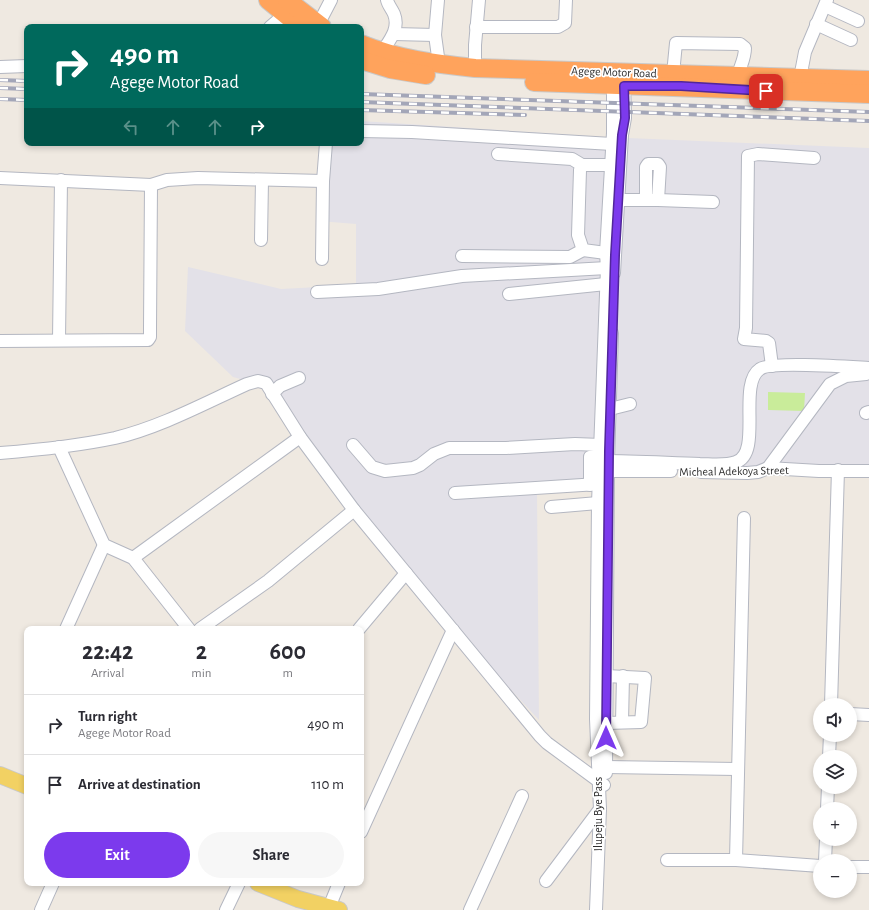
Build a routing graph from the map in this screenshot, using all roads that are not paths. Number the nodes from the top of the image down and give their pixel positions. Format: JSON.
{"nodes":[{"id":1,"x":268,"y":0,"type":"edge"},
{"id":2,"x":331,"y":0,"type":"edge"},
{"id":3,"x":387,"y":0,"type":"edge"},
{"id":4,"x":438,"y":0,"type":"edge"},
{"id":5,"x":479,"y":0,"type":"edge"},
{"id":6,"x":566,"y":0,"type":"edge"},
{"id":7,"x":826,"y":3,"type":"edge"},
{"id":8,"x":286,"y":8,"type":"edge"},
{"id":9,"x":858,"y":21,"type":"dead end"},
{"id":10,"x":273,"y":24,"type":"edge"},
{"id":11,"x":299,"y":24,"type":"edge"},
{"id":12,"x":316,"y":24,"type":"edge"},
{"id":13,"x":321,"y":24,"type":"edge"},
{"id":14,"x":816,"y":24,"type":"junction"},
{"id":15,"x":476,"y":27,"type":"junction"},
{"id":16,"x":394,"y":34,"type":"junction"},
{"id":17,"x":435,"y":35,"type":"junction"},
{"id":18,"x":851,"y":40,"type":"dead end"},
{"id":19,"x":364,"y":45,"type":"edge"},
{"id":20,"x":382,"y":52,"type":"junction"},
{"id":21,"x":364,"y":61,"type":"edge"},
{"id":22,"x":439,"y":64,"type":"junction"},
{"id":23,"x":24,"y":66,"type":"edge"},
{"id":24,"x":0,"y":67,"type":"edge"},
{"id":25,"x":475,"y":68,"type":"junction"},
{"id":26,"x":673,"y":74,"type":"junction"},
{"id":27,"x":618,"y":78,"type":"junction"},
{"id":28,"x":800,"y":78,"type":"junction"},
{"id":29,"x":869,"y":80,"type":"edge"},
{"id":30,"x":737,"y":83,"type":"junction"},
{"id":31,"x":869,"y":94,"type":"edge"},
{"id":32,"x":364,"y":131,"type":"edge"},
{"id":33,"x":612,"y":144,"type":"junction"},
{"id":34,"x":326,"y":146,"type":"edge"},
{"id":35,"x":498,"y":154,"type":"dead end"},
{"id":36,"x":814,"y":158,"type":"dead end"},
{"id":37,"x":582,"y":165,"type":"junction"},
{"id":38,"x":611,"y":168,"type":"junction"},
{"id":39,"x":0,"y":178,"type":"edge"},
{"id":40,"x":61,"y":180,"type":"junction"},
{"id":41,"x":262,"y":180,"type":"junction"},
{"id":42,"x":323,"y":181,"type":"junction"},
{"id":43,"x":151,"y":185,"type":"junction"},
{"id":44,"x":619,"y":200,"type":"junction"},
{"id":45,"x":646,"y":200,"type":"junction"},
{"id":46,"x":658,"y":200,"type":"junction"},
{"id":47,"x":713,"y":202,"type":"dead end"},
{"id":48,"x":261,"y":240,"type":"dead end"},
{"id":49,"x":583,"y":250,"type":"junction"},
{"id":50,"x":606,"y":253,"type":"junction"},
{"id":51,"x":462,"y":256,"type":"dead end"},
{"id":52,"x":322,"y":259,"type":"dead end"},
{"id":53,"x":607,"y":268,"type":"junction"},
{"id":54,"x":606,"y":284,"type":"junction"},
{"id":55,"x":317,"y":292,"type":"dead end"},
{"id":56,"x":509,"y":294,"type":"dead end"},
{"id":57,"x":58,"y":340,"type":"junction"},
{"id":58,"x":0,"y":341,"type":"edge"},
{"id":59,"x":772,"y":366,"type":"junction"},
{"id":60,"x":869,"y":368,"type":"edge"},
{"id":61,"x":869,"y":374,"type":"edge"},
{"id":62,"x":299,"y":378,"type":"dead end"},
{"id":63,"x":272,"y":394,"type":"junction"},
{"id":64,"x":630,"y":404,"type":"dead end"},
{"id":65,"x":610,"y":409,"type":"junction"},
{"id":66,"x":300,"y":437,"type":"junction"},
{"id":67,"x":353,"y":445,"type":"dead end"},
{"id":68,"x":601,"y":445,"type":"junction"},
{"id":69,"x":59,"y":447,"type":"junction"},
{"id":70,"x":0,"y":453,"type":"edge"},
{"id":71,"x":603,"y":465,"type":"junction"},
{"id":72,"x":768,"y":468,"type":"junction"},
{"id":73,"x":838,"y":470,"type":"junction"},
{"id":74,"x":869,"y":471,"type":"edge"},
{"id":75,"x":594,"y":487,"type":"junction"},
{"id":76,"x":455,"y":493,"type":"dead end"},
{"id":77,"x":598,"y":503,"type":"junction"},
{"id":78,"x":551,"y":506,"type":"dead end"},
{"id":79,"x":354,"y":510,"type":"junction"},
{"id":80,"x":744,"y":518,"type":"dead end"},
{"id":81,"x":104,"y":545,"type":"junction"},
{"id":82,"x":133,"y":558,"type":"junction"},
{"id":83,"x":406,"y":573,"type":"junction"},
{"id":84,"x":67,"y":626,"type":"edge"},
{"id":85,"x":187,"y":626,"type":"edge"},
{"id":86,"x":204,"y":626,"type":"edge"},
{"id":87,"x":362,"y":626,"type":"edge"},
{"id":88,"x":453,"y":630,"type":"junction"},
{"id":89,"x":606,"y":676,"type":"junction"},
{"id":90,"x":623,"y":676,"type":"junction"},
{"id":91,"x":831,"y":698,"type":"edge"},
{"id":92,"x":857,"y":714,"type":"edge"},
{"id":93,"x":869,"y":715,"type":"edge"},
{"id":94,"x":622,"y":722,"type":"junction"},
{"id":95,"x":607,"y":723,"type":"junction"},
{"id":96,"x":606,"y":767,"type":"junction"},
{"id":97,"x":737,"y":769,"type":"junction"},
{"id":98,"x":0,"y":775,"type":"edge"},
{"id":99,"x":24,"y":785,"type":"edge"},
{"id":100,"x":602,"y":785,"type":"junction"},
{"id":101,"x":522,"y":796,"type":"dead end"},
{"id":102,"x":600,"y":809,"type":"junction"},
{"id":103,"x":364,"y":825,"type":"edge"},
{"id":104,"x":667,"y":860,"type":"dead end"},
{"id":105,"x":736,"y":860,"type":"junction"},
{"id":106,"x":813,"y":866,"type":"edge"},
{"id":107,"x":857,"y":867,"type":"edge"},
{"id":108,"x":869,"y":867,"type":"edge"},
{"id":109,"x":546,"y":881,"type":"dead end"},
{"id":110,"x":52,"y":886,"type":"edge"},
{"id":111,"x":237,"y":886,"type":"edge"},
{"id":112,"x":266,"y":886,"type":"edge"},
{"id":113,"x":339,"y":886,"type":"edge"},
{"id":114,"x":332,"y":909,"type":"edge"},
{"id":115,"x":41,"y":910,"type":"edge"},
{"id":116,"x":226,"y":910,"type":"edge"},
{"id":117,"x":470,"y":910,"type":"edge"},
{"id":118,"x":596,"y":910,"type":"edge"},
{"id":119,"x":604,"y":910,"type":"edge"}],
"edges":[{"from":1,"to":8,"type":"highway"},
{"from":2,"to":13,"type":"street"},
{"from":3,"to":16,"type":"street"},
{"from":4,"to":17,"type":"street"},
{"from":5,"to":15,"type":"street"},
{"from":6,"to":15,"type":"street"},
{"from":7,"to":9,"type":"street"},
{"from":7,"to":14,"type":"street"},
{"from":8,"to":10,"type":"street"},
{"from":8,"to":11,"type":"highway"},
{"from":8,"to":12,"type":"highway"},
{"from":14,"to":18,"type":"street"},
{"from":14,"to":28,"type":"street"},
{"from":15,"to":25,"type":"street"},
{"from":16,"to":17,"type":"street"},
{"from":16,"to":20,"type":"street"},
{"from":17,"to":22,"type":"street"},
{"from":19,"to":20,"type":"highway","name":"Agege Motor Road"},
{"from":20,"to":22,"type":"highway","name":"Agege Motor Road"},
{"from":21,"to":27,"type":"highway","name":"Agege Motor Road"},
{"from":22,"to":25,"type":"highway","name":"Agege Motor Road"},
{"from":23,"to":24,"type":"street"},
{"from":25,"to":27,"type":"highway","name":"Agege Motor Road"},
{"from":26,"to":27,"type":"highway","name":"Agege Motor Road"},
{"from":26,"to":30,"type":"highway","name":"Agege Motor Road"},
{"from":26,"to":30,"type":"street"},
{"from":27,"to":30,"type":"highway","name":"Agege Motor Road"},
{"from":27,"to":33,"type":"street","name":"Ilupeju Bye Pass"},
{"from":27,"to":44,"type":"street","name":"Ilupeju Bye Pass"},
{"from":28,"to":29,"type":"highway","name":"Agege Motor Road"},
{"from":28,"to":30,"type":"highway","name":"Agege Motor Road"},
{"from":30,"to":31,"type":"highway","name":"Agege Motor Road"},
{"from":32,"to":33,"type":"street"},
{"from":33,"to":38,"type":"street","name":"Ilupeju Bye Pass"},
{"from":34,"to":42,"type":"street"},
{"from":35,"to":37,"type":"street"},
{"from":36,"to":59,"type":"street"},
{"from":37,"to":38,"type":"street"},
{"from":37,"to":49,"type":"street"},
{"from":38,"to":50,"type":"street","name":"Ilupeju Bye Pass"},
{"from":39,"to":40,"type":"street"},
{"from":40,"to":43,"type":"street"},
{"from":40,"to":57,"type":"street"},
{"from":41,"to":42,"type":"street"},
{"from":41,"to":43,"type":"street"},
{"from":41,"to":48,"type":"street"},
{"from":42,"to":52,"type":"street"},
{"from":43,"to":57,"type":"street"},
{"from":44,"to":45,"type":"street"},
{"from":44,"to":65,"type":"street","name":"Ilupeju Bye Pass"},
{"from":45,"to":46,"type":"street"},
{"from":45,"to":46,"type":"street"},
{"from":46,"to":47,"type":"street"},
{"from":49,"to":50,"type":"street"},
{"from":49,"to":51,"type":"street"},
{"from":50,"to":53,"type":"street","name":"Ilupeju Bye Pass"},
{"from":53,"to":54,"type":"street","name":"Ilupeju Bye Pass"},
{"from":53,"to":55,"type":"street"},
{"from":54,"to":56,"type":"street"},
{"from":54,"to":68,"type":"street","name":"Ilupeju Bye Pass"},
{"from":57,"to":58,"type":"street"},
{"from":59,"to":60,"type":"street"},
{"from":59,"to":71,"type":"street","name":"Micheal Adekoya Street"},
{"from":61,"to":72,"type":"street"},
{"from":62,"to":63,"type":"street"},
{"from":63,"to":66,"type":"street"},
{"from":63,"to":69,"type":"street"},
{"from":64,"to":65,"type":"street"},
{"from":65,"to":71,"type":"street","name":"Ilupeju Bye Pass"},
{"from":66,"to":79,"type":"street"},
{"from":66,"to":82,"type":"street"},
{"from":67,"to":68,"type":"street"},
{"from":68,"to":71,"type":"street","name":"Ilupeju Bye Pass"},
{"from":69,"to":70,"type":"street"},
{"from":69,"to":81,"type":"street"},
{"from":71,"to":72,"type":"street","name":"Micheal Adekoya Street"},
{"from":71,"to":75,"type":"street","name":"Ilupeju Bye Pass"},
{"from":71,"to":75,"type":"street"},
{"from":71,"to":89,"type":"street","name":"Ilupeju Bye Pass"},
{"from":72,"to":73,"type":"street","name":"Micheal Adekoya Street"},
{"from":73,"to":74,"type":"street","name":"Micheal Adekoya Street"},
{"from":73,"to":91,"type":"street"},
{"from":75,"to":76,"type":"street"},
{"from":75,"to":77,"type":"street","name":"Ilupeju Bye Pass"},
{"from":77,"to":78,"type":"street"},
{"from":77,"to":100,"type":"street","name":"Ilupeju Bye Pass"},
{"from":79,"to":83,"type":"street"},
{"from":79,"to":86,"type":"street"},
{"from":80,"to":97,"type":"street"},
{"from":81,"to":82,"type":"street"},
{"from":81,"to":84,"type":"street"},
{"from":82,"to":85,"type":"street"},
{"from":83,"to":87,"type":"street"},
{"from":83,"to":88,"type":"street"},
{"from":88,"to":100,"type":"street"},
{"from":88,"to":103,"type":"street"},
{"from":89,"to":90,"type":"street"},
{"from":89,"to":95,"type":"street","name":"Ilupeju Bye Pass"},
{"from":90,"to":94,"type":"street"},
{"from":90,"to":94,"type":"street"},
{"from":92,"to":93,"type":"street"},
{"from":94,"to":95,"type":"street"},
{"from":95,"to":96,"type":"street","name":"Ilupeju Bye Pass"},
{"from":96,"to":97,"type":"street"},
{"from":96,"to":100,"type":"street","name":"Ilupeju Bye Pass"},
{"from":97,"to":105,"type":"street"},
{"from":98,"to":99,"type":"main road"},
{"from":100,"to":102,"type":"street","name":"Ilupeju Bye Pass"},
{"from":100,"to":119,"type":"street","name":"Ilupeju Bye Pass"},
{"from":101,"to":117,"type":"street"},
{"from":102,"to":109,"type":"street"},
{"from":102,"to":118,"type":"street","name":"Ilupeju Bye Pass"},
{"from":104,"to":105,"type":"street"},
{"from":105,"to":106,"type":"street"},
{"from":107,"to":108,"type":"street"},
{"from":110,"to":115,"type":"street"},
{"from":111,"to":116,"type":"street"},
{"from":112,"to":114,"type":"main road"},
{"from":113,"to":114,"type":"street"}]}
